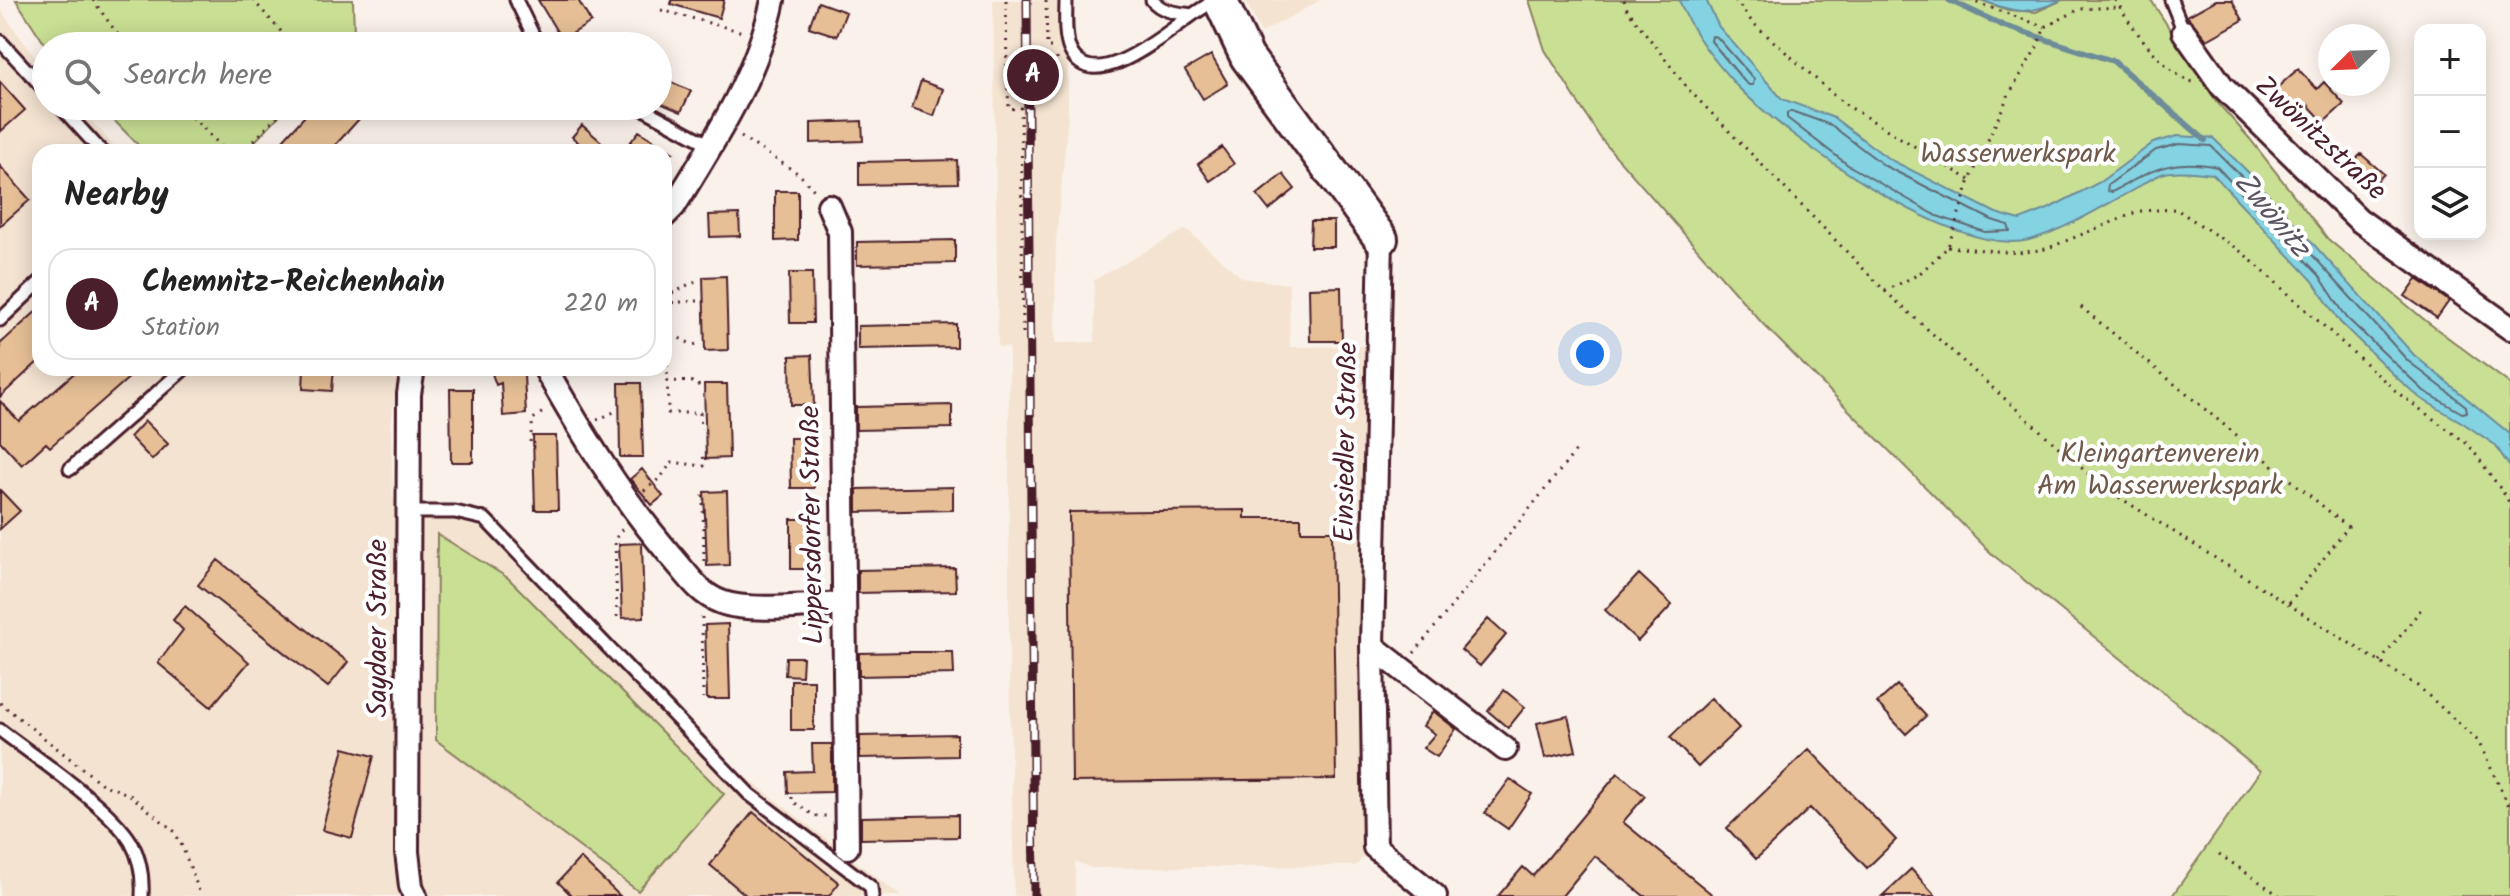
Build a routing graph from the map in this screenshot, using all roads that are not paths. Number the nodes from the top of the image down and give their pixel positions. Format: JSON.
{"nodes":[{"id":1,"x":516,"y":0,"type":"edge"},
{"id":2,"x":773,"y":0,"type":"edge"},
{"id":3,"x":1066,"y":0,"type":"edge"},
{"id":4,"x":2171,"y":0,"type":"edge"},
{"id":5,"x":1154,"y":2,"type":"edge"},
{"id":6,"x":1209,"y":5,"type":"edge"},
{"id":7,"x":532,"y":32,"type":"edge"},
{"id":8,"x":2184,"y":32,"type":"joint"},
{"id":9,"x":0,"y":41,"type":"edge"},
{"id":10,"x":32,"y":76,"type":"edge"},
{"id":11,"x":73,"y":120,"type":"edge"},
{"id":12,"x":664,"y":120,"type":"edge"},
{"id":13,"x":95,"y":144,"type":"edge"},
{"id":14,"x":712,"y":146,"type":"junction"},
{"id":15,"x":829,"y":206,"type":"road end"},
{"id":16,"x":672,"y":208,"type":"edge"},
{"id":17,"x":1381,"y":239,"type":"joint"},
{"id":18,"x":32,"y":290,"type":"edge"},
{"id":19,"x":0,"y":320,"type":"edge"},
{"id":20,"x":2510,"y":328,"type":"edge"},
{"id":21,"x":176,"y":376,"type":"edge"},
{"id":22,"x":409,"y":376,"type":"edge"},
{"id":23,"x":550,"y":376,"type":"edge"},
{"id":24,"x":70,"y":469,"type":"dead end"},
{"id":25,"x":408,"y":512,"type":"junction"},
{"id":26,"x":844,"y":604,"type":"junction"},
{"id":27,"x":1372,"y":646,"type":"junction"},
{"id":28,"x":0,"y":730,"type":"edge"},
{"id":29,"x":1505,"y":749,"type":"dead end"},
{"id":30,"x":847,"y":847,"type":"dead end"},
{"id":31,"x":411,"y":893,"type":"edge"},
{"id":32,"x":142,"y":896,"type":"edge"},
{"id":33,"x":872,"y":896,"type":"edge"},
{"id":34,"x":1435,"y":896,"type":"edge"}],
"edges":[{"from":1,"to":7,"type":"lane"},
{"from":2,"to":14,"type":"street"},
{"from":3,"to":6,"type":"lane"},
{"from":4,"to":8,"type":"lane"},
{"from":5,"to":6,"type":"lane"},
{"from":6,"to":17,"type":"main road"},
{"from":8,"to":20,"type":"street","name":"Zwönitzstraße"},
{"from":9,"to":10,"type":"lane"},
{"from":11,"to":13,"type":"lane"},
{"from":12,"to":14,"type":"lane"},
{"from":14,"to":16,"type":"street"},
{"from":15,"to":26,"type":"street","name":"Lippersdorfer Straße"},
{"from":17,"to":27,"type":"street","name":"Einsiedler Straße"},
{"from":18,"to":19,"type":"lane"},
{"from":21,"to":24,"type":"lane"},
{"from":22,"to":25,"type":"street","name":"Saydaer Straße"},
{"from":23,"to":26,"type":"street"},
{"from":25,"to":31,"type":"street","name":"Saydaer Straße"},
{"from":25,"to":33,"type":"lane"},
{"from":26,"to":30,"type":"street","name":"Lippersdorfer Straße"},
{"from":27,"to":29,"type":"street"},
{"from":27,"to":34,"type":"street","name":"Einsiedler Straße"},
{"from":28,"to":32,"type":"lane"}]}
